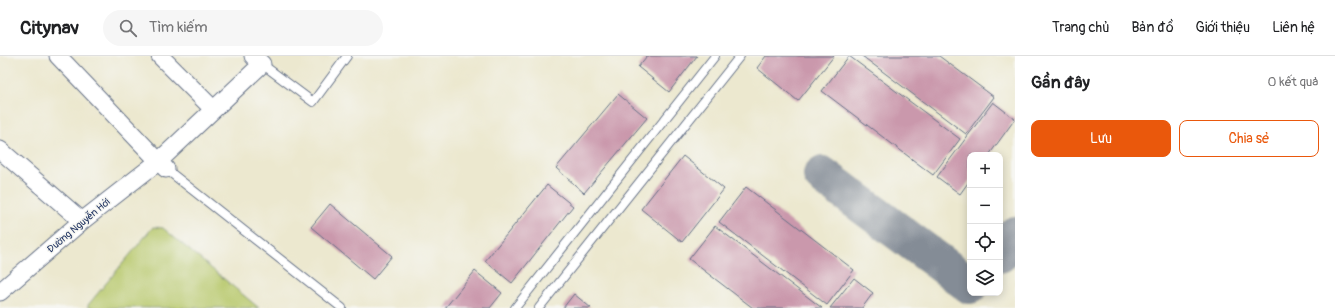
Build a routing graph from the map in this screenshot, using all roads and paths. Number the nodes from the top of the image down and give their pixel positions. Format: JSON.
{"nodes":[{"id":1,"x":58,"y":56,"type":"edge"},
{"id":2,"x":160,"y":56,"type":"edge"},
{"id":3,"x":347,"y":56,"type":"edge"},
{"id":4,"x":715,"y":56,"type":"edge"},
{"id":5,"x":740,"y":56,"type":"edge"},
{"id":6,"x":257,"y":60,"type":"edge"},
{"id":7,"x":213,"y":109,"type":"junction"},
{"id":8,"x":0,"y":150,"type":"edge"},
{"id":9,"x":162,"y":165,"type":"junction"},
{"id":10,"x":82,"y":221,"type":"junction"},
{"id":11,"x":0,"y":292,"type":"edge"},
{"id":12,"x":342,"y":308,"type":"edge"},
{"id":13,"x":514,"y":308,"type":"edge"},
{"id":14,"x":539,"y":308,"type":"edge"}],
"edges":[{"from":1,"to":9,"type":"street"},
{"from":2,"to":7,"type":"street"},
{"from":3,"to":6,"type":"lane"},
{"from":4,"to":13,"type":"lane"},
{"from":5,"to":14,"type":"lane"},
{"from":6,"to":7,"type":"street","name":"Đường Nguyễn Hới"},
{"from":7,"to":9,"type":"street","name":"Đường Nguyễn Hới"},
{"from":8,"to":10,"type":"street"},
{"from":9,"to":10,"type":"street","name":"Đường Nguyễn Hới"},
{"from":9,"to":12,"type":"lane"},
{"from":10,"to":11,"type":"street","name":"Đường Nguyễn Hới"}]}
